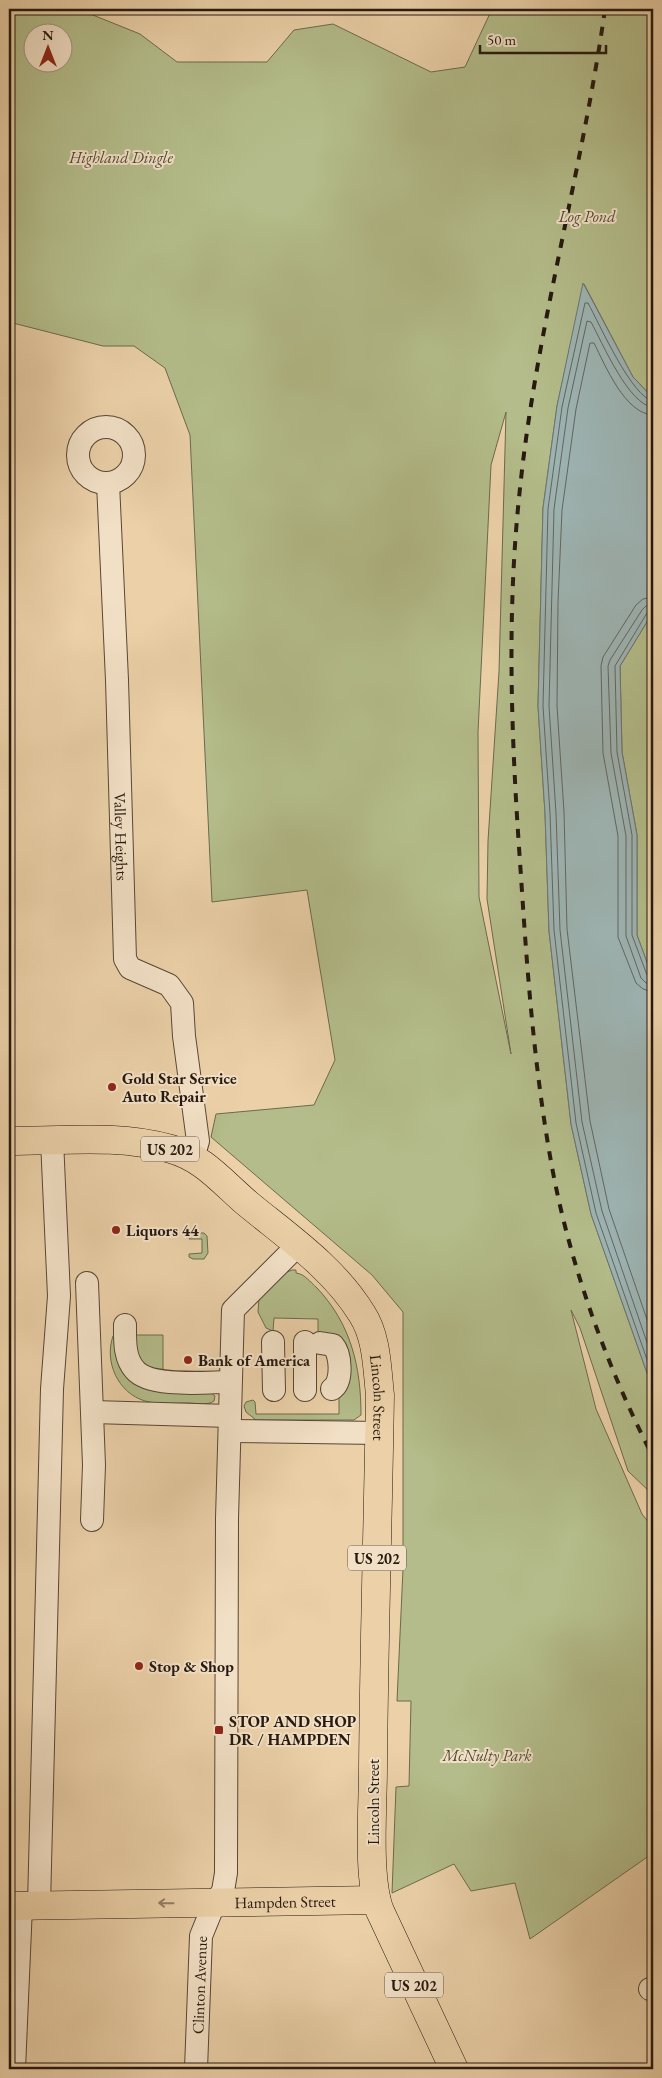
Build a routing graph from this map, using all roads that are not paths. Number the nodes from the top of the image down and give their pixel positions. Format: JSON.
{"nodes":[{"id":1,"x":108,"y":483,"type":"dead end"},
{"id":2,"x":52,"y":1140,"type":"junction"},
{"id":3,"x":9,"y":1141,"type":"edge"},
{"id":4,"x":193,"y":1158,"type":"junction"},
{"id":5,"x":298,"y":1245,"type":"junction"},
{"id":6,"x":87,"y":1283,"type":"dead end"},
{"id":7,"x":125,"y":1325,"type":"dead end"},
{"id":8,"x":304,"y":1342,"type":"junction"},
{"id":9,"x":230,"y":1385,"type":"junction"},
{"id":10,"x":307,"y":1390,"type":"junction"},
{"id":11,"x":93,"y":1412,"type":"junction"},
{"id":12,"x":230,"y":1424,"type":"junction"},
{"id":13,"x":380,"y":1433,"type":"junction"},
{"id":14,"x":92,"y":1520,"type":"dead end"},
{"id":15,"x":376,"y":1900,"type":"junction"},
{"id":16,"x":214,"y":1904,"type":"junction"},
{"id":17,"x":23,"y":1906,"type":"edge"},
{"id":18,"x":14,"y":2069,"type":"edge"},
{"id":19,"x":196,"y":2069,"type":"edge"},
{"id":20,"x":454,"y":2069,"type":"edge"}],
"edges":[{"from":1,"to":4,"type":"street","name":"Valley Heights"},
{"from":2,"to":3,"type":"main road","name":"Lincoln Street","number":"US 202"},
{"from":2,"to":4,"type":"main road","name":"Lincoln Street","number":"US 202"},
{"from":2,"to":17,"type":"street"},
{"from":4,"to":5,"type":"main road","name":"Lincoln Street","number":"US 202"},
{"from":5,"to":9,"type":"street","name":"Clinton Avenue"},
{"from":5,"to":13,"type":"main road","name":"Lincoln Street","number":"US 202"},
{"from":6,"to":11,"type":"street"},
{"from":7,"to":9,"type":"street"},
{"from":8,"to":10,"type":"street"},
{"from":8,"to":10,"type":"street"},
{"from":8,"to":10,"type":"street"},
{"from":9,"to":12,"type":"street","name":"Clinton Avenue"},
{"from":11,"to":12,"type":"street"},
{"from":11,"to":14,"type":"street"},
{"from":12,"to":13,"type":"street"},
{"from":12,"to":16,"type":"street","name":"Clinton Avenue"},
{"from":13,"to":15,"type":"main road","name":"Lincoln Street","number":"US 202"},
{"from":15,"to":16,"type":"main road","name":"Hampden Street"},
{"from":15,"to":20,"type":"main road","number":"US 202"},
{"from":16,"to":17,"type":"main road","name":"Hampden Street","one_way":true},
{"from":16,"to":19,"type":"street","name":"Clinton Avenue"},
{"from":17,"to":18,"type":"street"}]}
